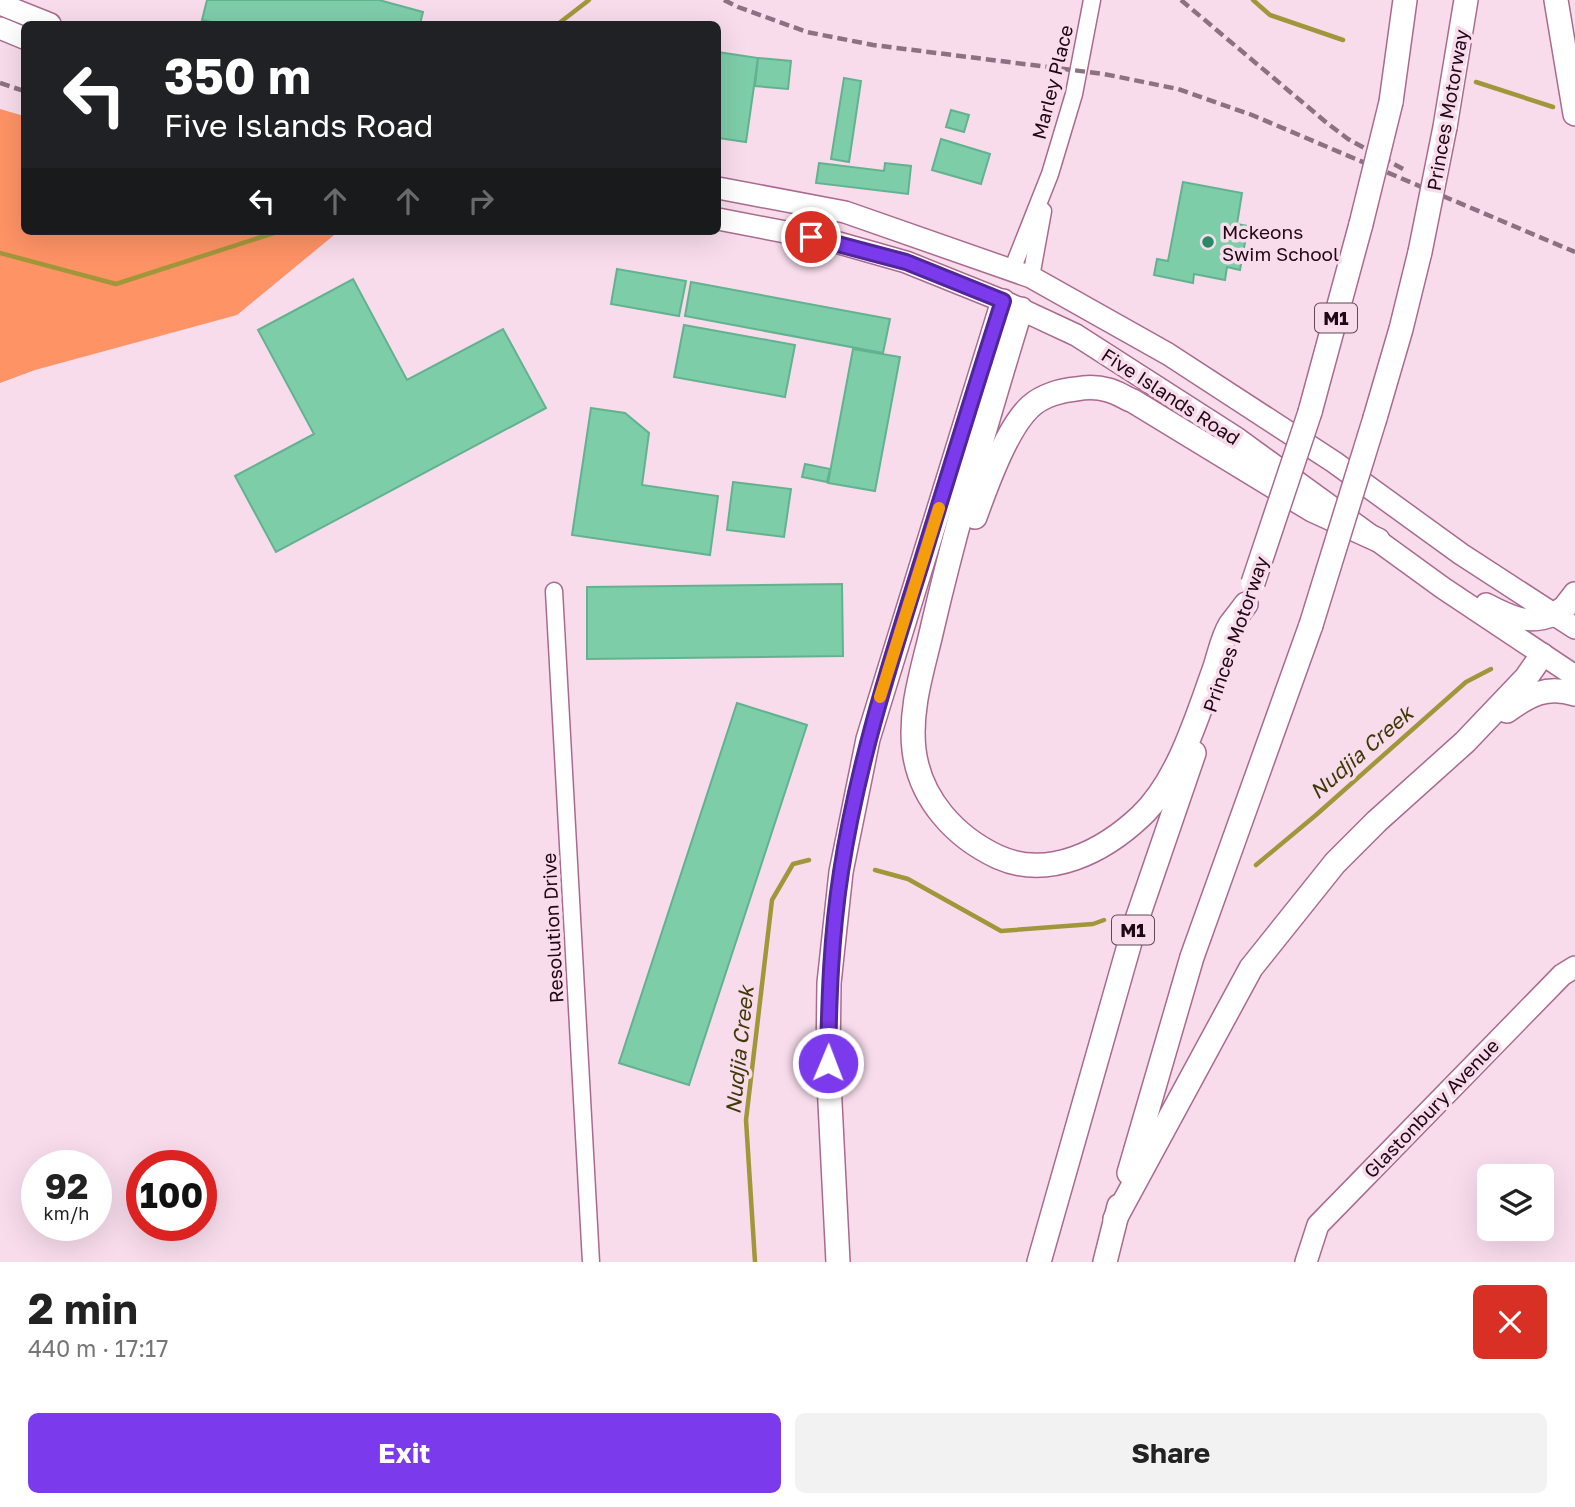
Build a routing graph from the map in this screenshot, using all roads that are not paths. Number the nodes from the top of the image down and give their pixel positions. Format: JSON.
{"nodes":[{"id":1,"x":1092,"y":0,"type":"edge"},
{"id":2,"x":1405,"y":0,"type":"edge"},
{"id":3,"x":1466,"y":0,"type":"edge"},
{"id":4,"x":1556,"y":0,"type":"edge"},
{"id":5,"x":0,"y":4,"type":"edge"},
{"id":6,"x":42,"y":21,"type":"edge"},
{"id":7,"x":0,"y":28,"type":"edge"},
{"id":8,"x":21,"y":37,"type":"edge"},
{"id":9,"x":1575,"y":114,"type":"edge"},
{"id":10,"x":721,"y":189,"type":"edge"},
{"id":11,"x":721,"y":220,"type":"edge"},
{"id":12,"x":1022,"y":274,"type":"junction"},
{"id":13,"x":1012,"y":305,"type":"junction"},
{"id":14,"x":1378,"y":540,"type":"junction"},
{"id":15,"x":1416,"y":568,"type":"junction"},
{"id":16,"x":554,"y":591,"type":"dead end"},
{"id":17,"x":1249,"y":594,"type":"junction"},
{"id":18,"x":1575,"y":594,"type":"edge"},
{"id":19,"x":939,"y":600,"type":"junction"},
{"id":20,"x":1547,"y":617,"type":"junction"},
{"id":21,"x":1575,"y":628,"type":"edge"},
{"id":22,"x":1542,"y":655,"type":"junction"},
{"id":23,"x":1575,"y":676,"type":"edge"},
{"id":24,"x":1575,"y":694,"type":"edge"},
{"id":25,"x":1465,"y":742,"type":"junction"},
{"id":26,"x":1575,"y":967,"type":"edge"},
{"id":27,"x":1115,"y":1219,"type":"junction"},
{"id":28,"x":591,"y":1262,"type":"edge"},
{"id":29,"x":838,"y":1262,"type":"edge"},
{"id":30,"x":1038,"y":1262,"type":"edge"},
{"id":31,"x":1105,"y":1262,"type":"edge"},
{"id":32,"x":1306,"y":1262,"type":"edge"}],
"edges":[{"from":1,"to":12,"type":"street","name":"Marley Place"},
{"from":2,"to":17,"type":"highway","name":"Princes Motorway","number":"M1","bridge":true},
{"from":3,"to":27,"type":"highway","name":"Princes Motorway","bridge":true},
{"from":4,"to":9,"type":"highway"},
{"from":5,"to":6,"type":"main road"},
{"from":7,"to":8,"type":"main road"},
{"from":10,"to":12,"type":"main road","name":"Five Islands Road"},
{"from":11,"to":13,"type":"main road","name":"Five Islands Road"},
{"from":12,"to":13,"type":"main road"},
{"from":12,"to":20,"type":"main road","name":"Five Islands Road"},
{"from":13,"to":14,"type":"main road","name":"Five Islands Road"},
{"from":13,"to":19,"type":"highway"},
{"from":13,"to":29,"type":"highway"},
{"from":14,"to":15,"type":"main road","name":"Five Islands Road"},
{"from":14,"to":19,"type":"highway"},
{"from":15,"to":20,"type":"main road"},
{"from":15,"to":22,"type":"main road","name":"Five Islands Road"},
{"from":16,"to":28,"type":"street","name":"Resolution Drive"},
{"from":17,"to":19,"type":"highway"},
{"from":17,"to":30,"type":"highway","name":"Princes Motorway","number":"M1"},
{"from":18,"to":20,"type":"highway"},
{"from":20,"to":21,"type":"main road","name":"Five Islands Road"},
{"from":20,"to":22,"type":"main road"},
{"from":22,"to":23,"type":"main road","name":"Five Islands Road"},
{"from":22,"to":25,"type":"highway"},
{"from":24,"to":25,"type":"highway"},
{"from":25,"to":27,"type":"highway"},
{"from":26,"to":32,"type":"main road","name":"Glastonbury Avenue"},
{"from":27,"to":31,"type":"highway","name":"Princes Motorway"}]}
